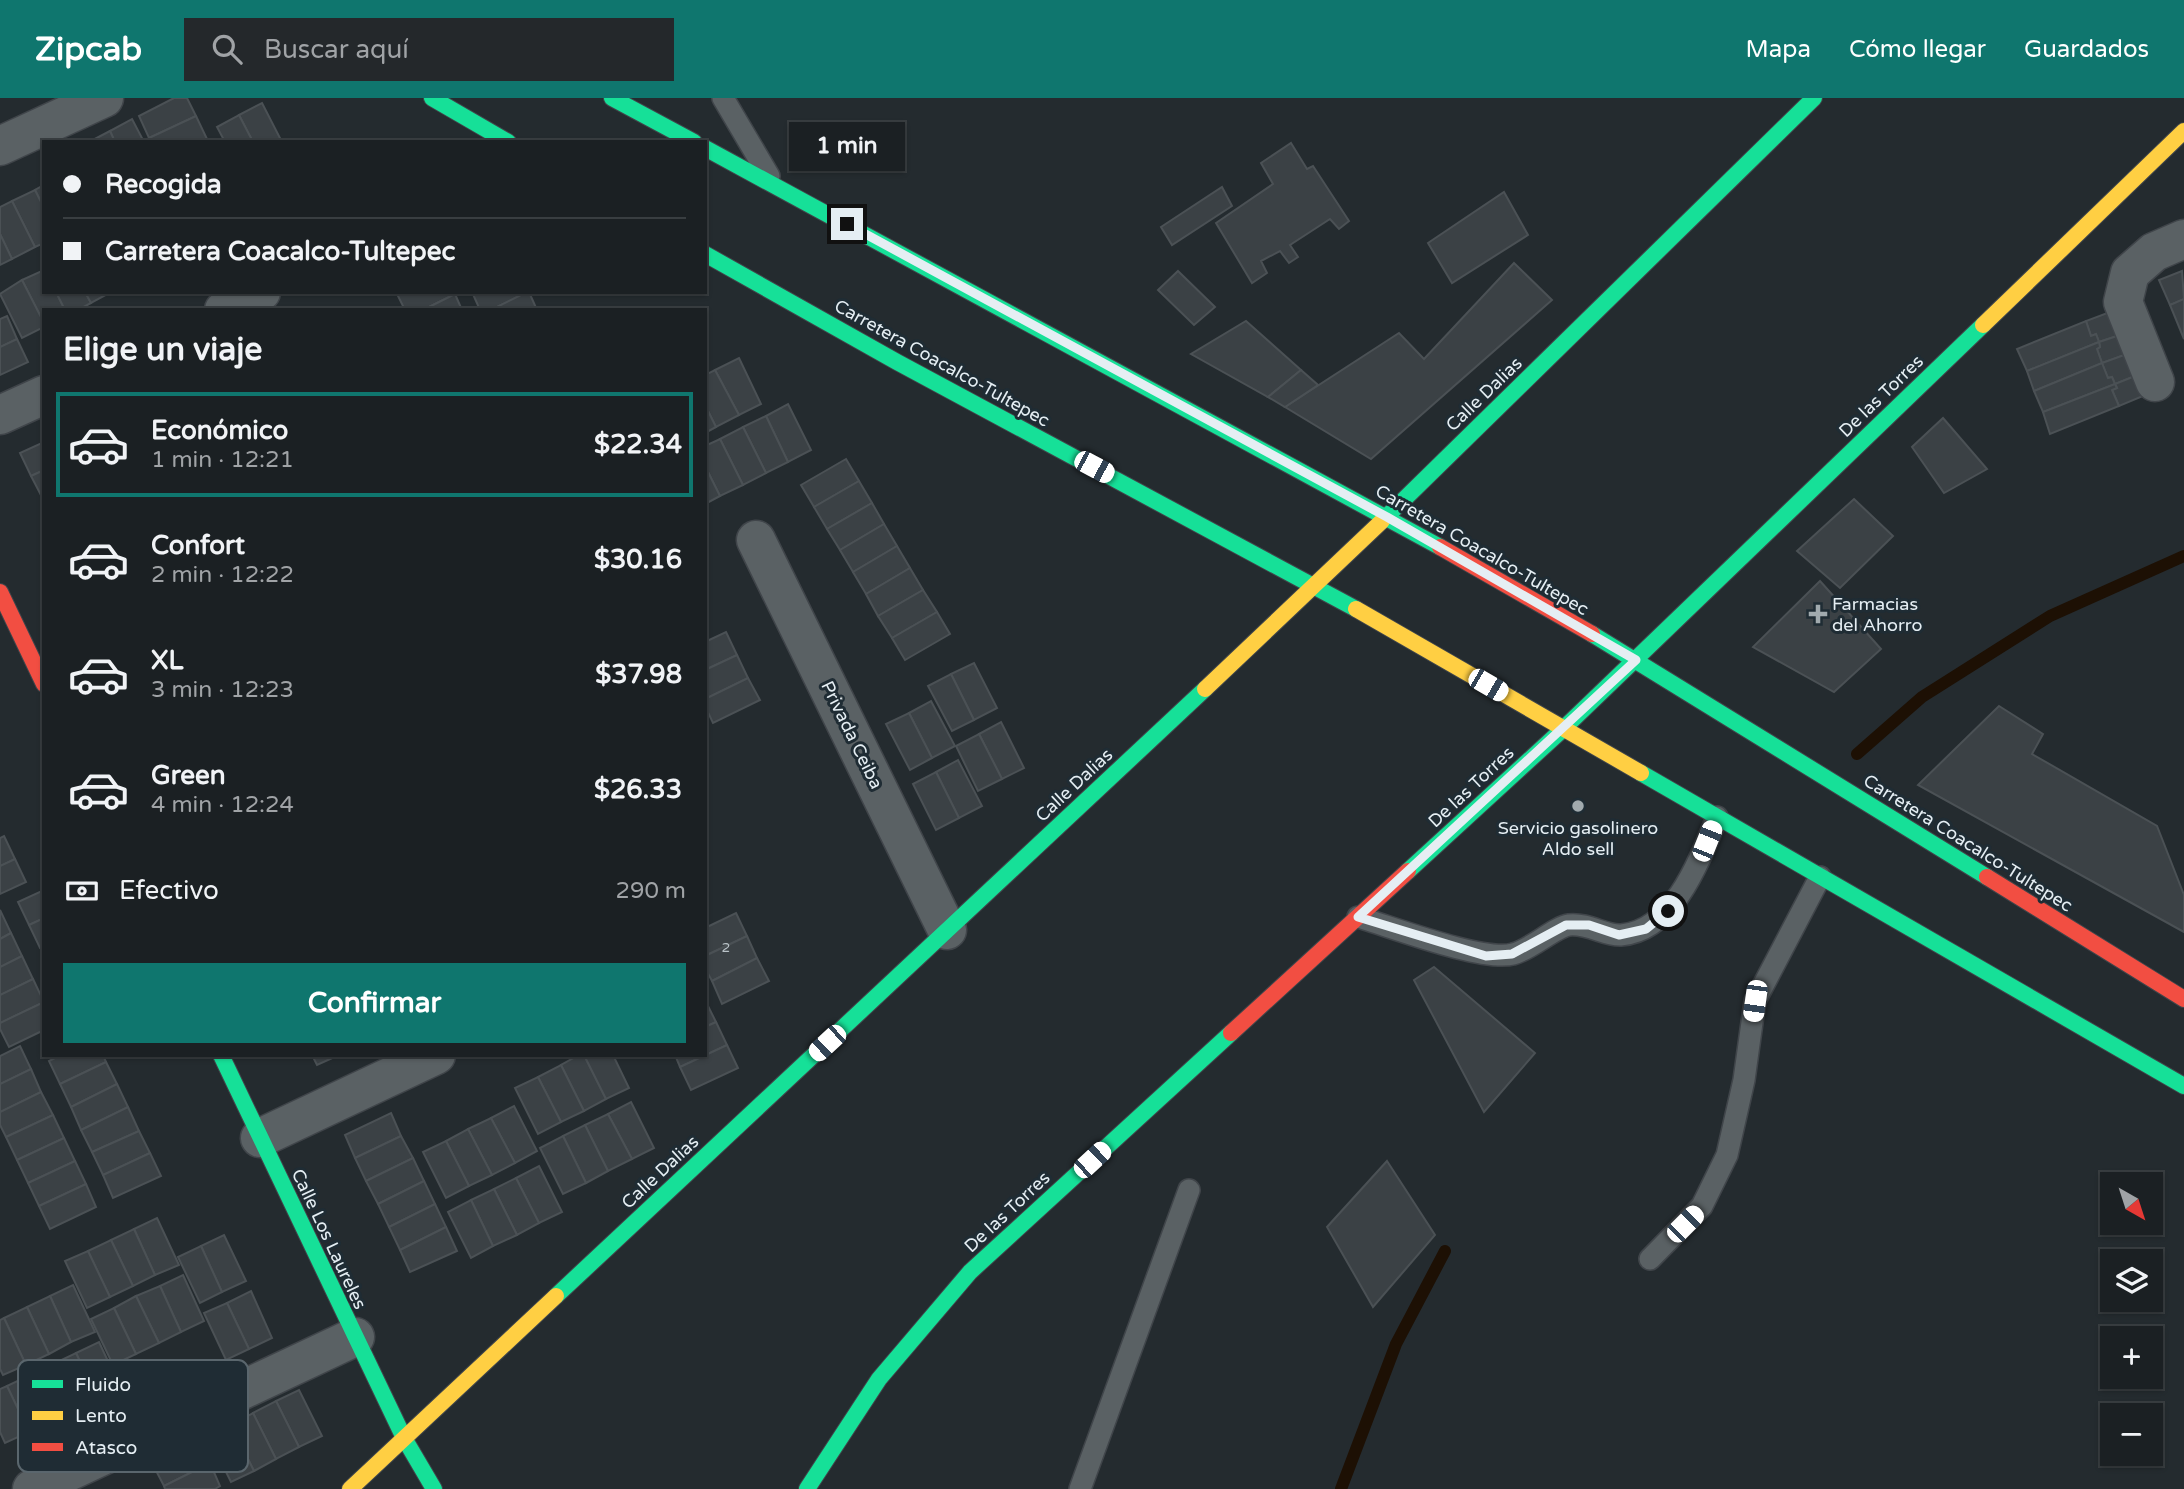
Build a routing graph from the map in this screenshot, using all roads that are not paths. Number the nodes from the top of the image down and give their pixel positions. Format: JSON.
{"nodes":[{"id":1,"x":104,"y":98,"type":"edge"},
{"id":2,"x":432,"y":98,"type":"edge"},
{"id":3,"x":612,"y":98,"type":"edge"},
{"id":4,"x":723,"y":98,"type":"edge"},
{"id":5,"x":1814,"y":98,"type":"edge"},
{"id":6,"x":2184,"y":131,"type":"edge"},
{"id":7,"x":505,"y":140,"type":"edge"},
{"id":8,"x":687,"y":140,"type":"edge"},
{"id":9,"x":0,"y":146,"type":"edge"},
{"id":10,"x":707,"y":149,"type":"edge"},
{"id":11,"x":773,"y":184,"type":"junction"},
{"id":12,"x":2184,"y":239,"type":"edge"},
{"id":13,"x":707,"y":255,"type":"edge"},
{"id":14,"x":257,"y":294,"type":"edge"},
{"id":15,"x":228,"y":308,"type":"edge"},
{"id":16,"x":2155,"y":382,"type":"dead end"},
{"id":17,"x":42,"y":396,"type":"edge"},
{"id":18,"x":0,"y":415,"type":"edge"},
{"id":19,"x":1387,"y":517,"type":"junction"},
{"id":20,"x":756,"y":540,"type":"dead end"},
{"id":21,"x":1315,"y":586,"type":"junction"},
{"id":22,"x":0,"y":592,"type":"edge"},
{"id":23,"x":1636,"y":660,"type":"junction"},
{"id":24,"x":42,"y":675,"type":"edge"},
{"id":25,"x":1563,"y":729,"type":"junction"},
{"id":26,"x":1717,"y":817,"type":"junction"},
{"id":27,"x":1820,"y":877,"type":"junction"},
{"id":28,"x":1358,"y":917,"type":"junction"},
{"id":29,"x":947,"y":930,"type":"junction"},
{"id":30,"x":2184,"y":999,"type":"edge"},
{"id":31,"x":222,"y":1057,"type":"edge"},
{"id":32,"x":432,"y":1057,"type":"edge"},
{"id":33,"x":2184,"y":1086,"type":"edge"},
{"id":34,"x":260,"y":1138,"type":"junction"},
{"id":35,"x":1189,"y":1190,"type":"dead end"},
{"id":36,"x":1650,"y":1259,"type":"dead end"},
{"id":37,"x":355,"y":1337,"type":"junction"},
{"id":38,"x":248,"y":1387,"type":"edge"},
{"id":39,"x":404,"y":1438,"type":"junction"},
{"id":40,"x":68,"y":1472,"type":"edge"},
{"id":41,"x":409,"y":1476,"type":"dead end"},
{"id":42,"x":32,"y":1489,"type":"edge"},
{"id":43,"x":350,"y":1489,"type":"edge"},
{"id":44,"x":434,"y":1489,"type":"edge"},
{"id":45,"x":807,"y":1489,"type":"edge"},
{"id":46,"x":1080,"y":1489,"type":"edge"}],
"edges":[{"from":1,"to":9,"type":"street"},
{"from":2,"to":7,"type":"main road"},
{"from":3,"to":8,"type":"main road"},
{"from":4,"to":11,"type":"lane"},
{"from":5,"to":19,"type":"main road","name":"Calle Dalias"},
{"from":6,"to":23,"type":"main road","name":"De las Torres"},
{"from":10,"to":11,"type":"main road","name":"Carretera Coacalco-Tultepec"},
{"from":11,"to":19,"type":"main road","name":"Carretera Coacalco-Tultepec"},
{"from":12,"to":16,"type":"street"},
{"from":13,"to":21,"type":"main road","name":"Carretera Coacalco-Tultepec"},
{"from":14,"to":15,"type":"street"},
{"from":17,"to":18,"type":"street"},
{"from":19,"to":21,"type":"main road","name":"Calle Dalias"},
{"from":19,"to":23,"type":"main road","name":"Carretera Coacalco-Tultepec"},
{"from":20,"to":29,"type":"street","name":"Privada Ceiba"},
{"from":21,"to":25,"type":"main road","name":"Carretera Coacalco-Tultepec"},
{"from":21,"to":29,"type":"main road","name":"Calle Dalias"},
{"from":22,"to":24,"type":"main road"},
{"from":23,"to":25,"type":"main road","name":"De las Torres"},
{"from":23,"to":30,"type":"main road","name":"Carretera Coacalco-Tultepec"},
{"from":25,"to":26,"type":"main road","name":"Carretera Coacalco-Tultepec"},
{"from":25,"to":28,"type":"main road","name":"De las Torres"},
{"from":26,"to":27,"type":"main road","name":"Carretera Coacalco-Tultepec"},
{"from":26,"to":28,"type":"lane"},
{"from":27,"to":33,"type":"main road","name":"Carretera Coacalco-Tultepec"},
{"from":27,"to":36,"type":"lane"},
{"from":28,"to":45,"type":"main road","name":"De las Torres"},
{"from":29,"to":39,"type":"main road","name":"Calle Dalias"},
{"from":31,"to":34,"type":"main road","name":"Calle Los Laureles"},
{"from":32,"to":34,"type":"street"},
{"from":34,"to":37,"type":"main road","name":"Calle Los Laureles"},
{"from":35,"to":46,"type":"lane"},
{"from":37,"to":38,"type":"street"},
{"from":37,"to":39,"type":"main road","name":"Calle Los Laureles"},
{"from":39,"to":41,"type":"main road"},
{"from":39,"to":43,"type":"main road","name":"Calle Dalias"},
{"from":39,"to":44,"type":"main road"},
{"from":40,"to":42,"type":"street"}]}
